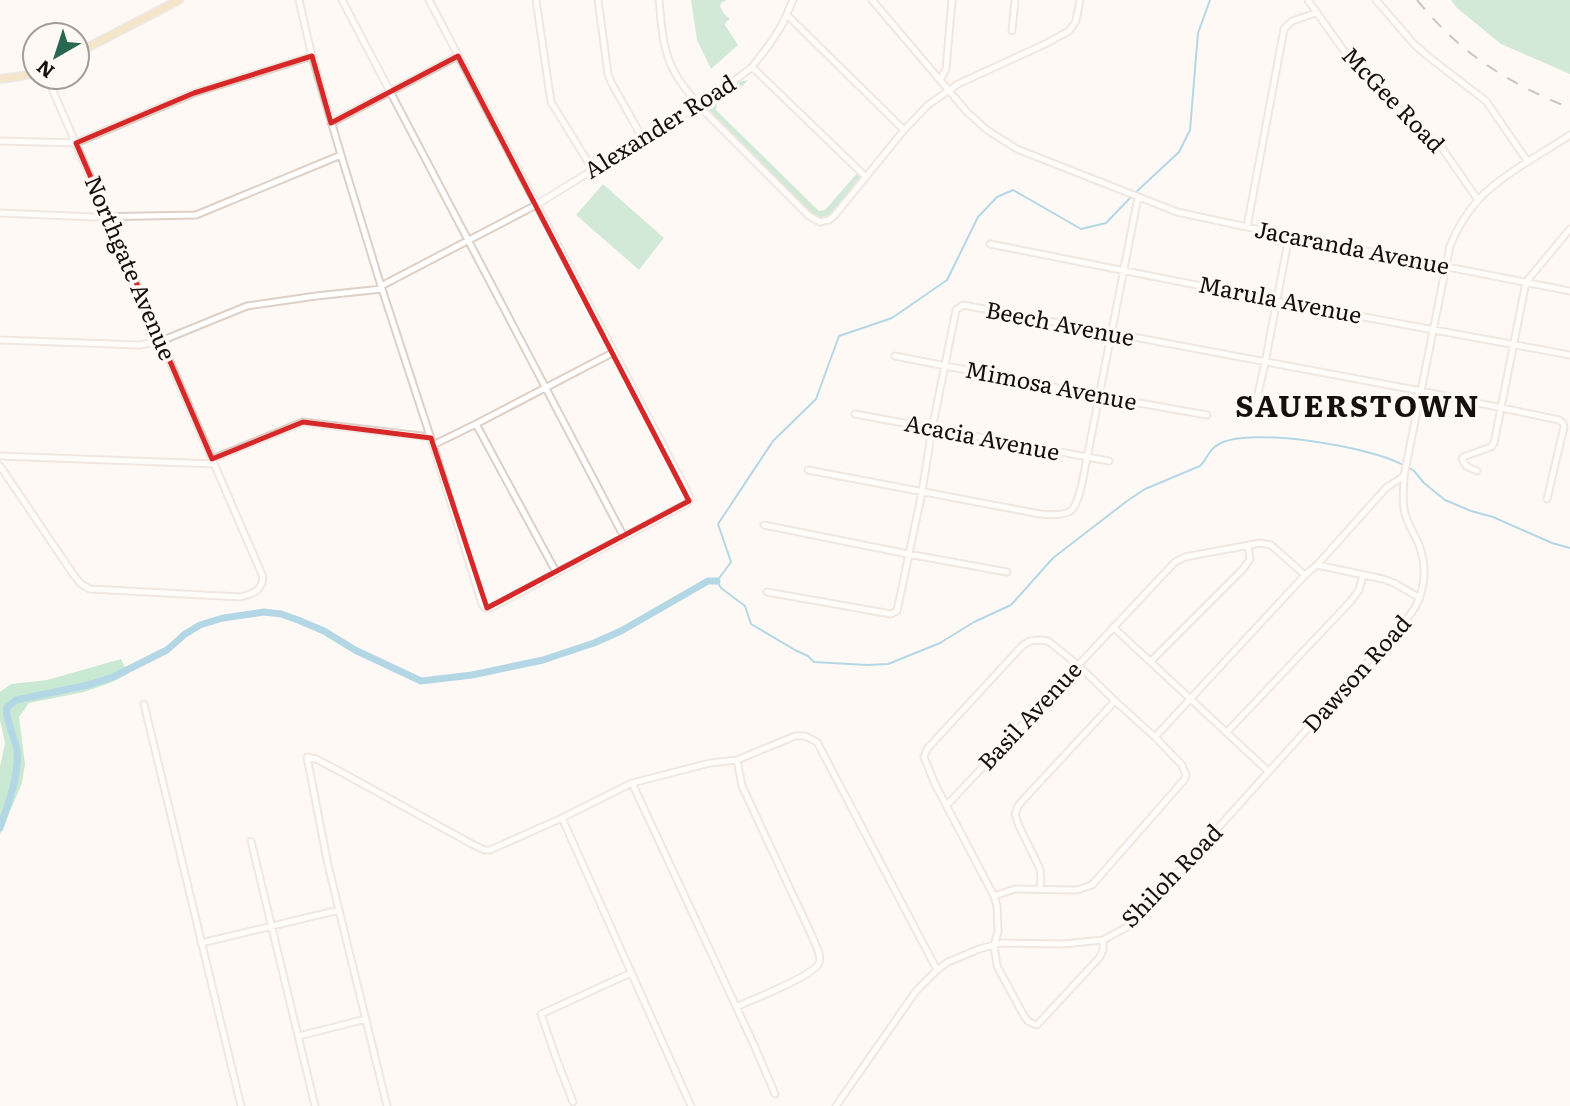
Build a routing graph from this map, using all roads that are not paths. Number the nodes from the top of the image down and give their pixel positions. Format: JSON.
{"nodes":[{"id":1,"x":179,"y":0,"type":"edge"},
{"id":2,"x":299,"y":0,"type":"edge"},
{"id":3,"x":342,"y":0,"type":"edge"},
{"id":4,"x":429,"y":0,"type":"edge"},
{"id":5,"x":536,"y":0,"type":"edge"},
{"id":6,"x":598,"y":0,"type":"edge"},
{"id":7,"x":659,"y":0,"type":"edge"},
{"id":8,"x":785,"y":0,"type":"edge"},
{"id":9,"x":872,"y":0,"type":"edge"},
{"id":10,"x":952,"y":0,"type":"edge"},
{"id":11,"x":1015,"y":0,"type":"edge"},
{"id":12,"x":1080,"y":0,"type":"edge"},
{"id":13,"x":1308,"y":0,"type":"edge"},
{"id":14,"x":1376,"y":0,"type":"edge"},
{"id":15,"x":792,"y":3,"type":"edge"},
{"id":16,"x":1317,"y":13,"type":"junction"},
{"id":17,"x":787,"y":15,"type":"junction"},
{"id":18,"x":1012,"y":31,"type":"dead end"},
{"id":19,"x":91,"y":46,"type":"edge"},
{"id":20,"x":312,"y":56,"type":"junction"},
{"id":21,"x":458,"y":56,"type":"junction"},
{"id":22,"x":752,"y":67,"type":"junction"},
{"id":23,"x":21,"y":76,"type":"edge"},
{"id":24,"x":0,"y":79,"type":"edge"},
{"id":25,"x":940,"y":80,"type":"junction"},
{"id":26,"x":949,"y":90,"type":"junction"},
{"id":27,"x":53,"y":91,"type":"edge"},
{"id":28,"x":390,"y":92,"type":"junction"},
{"id":29,"x":699,"y":106,"type":"junction"},
{"id":30,"x":331,"y":123,"type":"junction"},
{"id":31,"x":904,"y":130,"type":"junction"},
{"id":32,"x":1570,"y":135,"type":"edge"},
{"id":33,"x":643,"y":139,"type":"junction"},
{"id":34,"x":0,"y":141,"type":"edge"},
{"id":35,"x":76,"y":143,"type":"junction"},
{"id":36,"x":341,"y":155,"type":"junction"},
{"id":37,"x":1528,"y":162,"type":"junction"},
{"id":38,"x":593,"y":170,"type":"junction"},
{"id":39,"x":865,"y":176,"type":"junction"},
{"id":40,"x":1137,"y":197,"type":"junction"},
{"id":41,"x":1478,"y":200,"type":"junction"},
{"id":42,"x":536,"y":205,"type":"junction"},
{"id":43,"x":0,"y":213,"type":"edge"},
{"id":44,"x":108,"y":217,"type":"junction"},
{"id":45,"x":1247,"y":227,"type":"junction"},
{"id":46,"x":1570,"y":229,"type":"edge"},
{"id":47,"x":1289,"y":236,"type":"junction"},
{"id":48,"x":468,"y":241,"type":"junction"},
{"id":49,"x":990,"y":244,"type":"dead end"},
{"id":50,"x":1445,"y":267,"type":"junction"},
{"id":51,"x":1124,"y":270,"type":"junction"},
{"id":52,"x":1526,"y":282,"type":"junction"},
{"id":53,"x":382,"y":288,"type":"junction"},
{"id":54,"x":1570,"y":291,"type":"edge"},
{"id":55,"x":1277,"y":301,"type":"junction"},
{"id":56,"x":1434,"y":329,"type":"junction"},
{"id":57,"x":1112,"y":334,"type":"junction"},
{"id":58,"x":0,"y":340,"type":"edge"},
{"id":59,"x":161,"y":341,"type":"junction"},
{"id":60,"x":1513,"y":344,"type":"junction"},
{"id":61,"x":614,"y":352,"type":"junction"},
{"id":62,"x":1570,"y":355,"type":"edge"},
{"id":63,"x":895,"y":356,"type":"dead end"},
{"id":64,"x":1265,"y":363,"type":"junction"},
{"id":65,"x":944,"y":366,"type":"junction"},
{"id":66,"x":545,"y":388,"type":"junction"},
{"id":67,"x":1421,"y":391,"type":"junction"},
{"id":68,"x":1099,"y":396,"type":"junction"},
{"id":69,"x":1502,"y":407,"type":"junction"},
{"id":70,"x":855,"y":414,"type":"dead end"},
{"id":71,"x":1207,"y":415,"type":"dead end"},
{"id":72,"x":1254,"y":416,"type":"dead end"},
{"id":73,"x":476,"y":424,"type":"junction"},
{"id":74,"x":932,"y":429,"type":"junction"},
{"id":75,"x":430,"y":437,"type":"junction"},
{"id":76,"x":433,"y":445,"type":"junction"},
{"id":77,"x":0,"y":456,"type":"edge"},
{"id":78,"x":1087,"y":458,"type":"junction"},
{"id":79,"x":213,"y":461,"type":"junction"},
{"id":80,"x":1109,"y":461,"type":"dead end"},
{"id":81,"x":0,"y":466,"type":"edge"},
{"id":82,"x":808,"y":470,"type":"dead end"},
{"id":83,"x":1477,"y":471,"type":"dead end"},
{"id":84,"x":1405,"y":476,"type":"junction"},
{"id":85,"x":922,"y":492,"type":"junction"},
{"id":86,"x":1547,"y":499,"type":"dead end"},
{"id":87,"x":764,"y":525,"type":"dead end"},
{"id":88,"x":624,"y":537,"type":"junction"},
{"id":89,"x":1248,"y":545,"type":"junction"},
{"id":90,"x":908,"y":554,"type":"junction"},
{"id":91,"x":1317,"y":565,"type":"junction"},
{"id":92,"x":556,"y":572,"type":"junction"},
{"id":93,"x":1007,"y":572,"type":"dead end"},
{"id":94,"x":1305,"y":575,"type":"junction"},
{"id":95,"x":1363,"y":575,"type":"junction"},
{"id":96,"x":767,"y":592,"type":"dead end"},
{"id":97,"x":1420,"y":598,"type":"junction"},
{"id":98,"x":1113,"y":627,"type":"junction"},
{"id":99,"x":1151,"y":661,"type":"junction"},
{"id":100,"x":1078,"y":665,"type":"junction"},
{"id":101,"x":1190,"y":698,"type":"junction"},
{"id":102,"x":1115,"y":701,"type":"junction"},
{"id":103,"x":144,"y":704,"type":"dead end"},
{"id":104,"x":1227,"y":732,"type":"junction"},
{"id":105,"x":1155,"y":737,"type":"junction"},
{"id":106,"x":737,"y":760,"type":"junction"},
{"id":107,"x":1269,"y":772,"type":"junction"},
{"id":108,"x":1262,"y":780,"type":"joint"},
{"id":109,"x":632,"y":783,"type":"junction"},
{"id":110,"x":947,"y":805,"type":"junction"},
{"id":111,"x":562,"y":818,"type":"junction"},
{"id":112,"x":251,"y":841,"type":"dead end"},
{"id":113,"x":1040,"y":889,"type":"junction"},
{"id":114,"x":994,"y":896,"type":"junction"},
{"id":115,"x":339,"y":910,"type":"junction"},
{"id":116,"x":271,"y":926,"type":"junction"},
{"id":117,"x":1103,"y":940,"type":"junction"},
{"id":118,"x":201,"y":943,"type":"junction"},
{"id":119,"x":994,"y":945,"type":"junction"},
{"id":120,"x":937,"y":970,"type":"junction"},
{"id":121,"x":631,"y":973,"type":"junction"},
{"id":122,"x":736,"y":1007,"type":"junction"},
{"id":123,"x":366,"y":1019,"type":"junction"},
{"id":124,"x":299,"y":1036,"type":"junction"},
{"id":125,"x":775,"y":1094,"type":"dead end"},
{"id":126,"x":573,"y":1102,"type":"dead end"},
{"id":127,"x":241,"y":1106,"type":"edge"},
{"id":128,"x":315,"y":1106,"type":"edge"},
{"id":129,"x":387,"y":1106,"type":"edge"},
{"id":130,"x":691,"y":1106,"type":"edge"},
{"id":131,"x":836,"y":1106,"type":"edge"}],
"edges":[{"from":1,"to":19,"type":"main road"},
{"from":2,"to":20,"type":"street"},
{"from":3,"to":28,"type":"street"},
{"from":4,"to":21,"type":"street"},
{"from":5,"to":38,"type":"street"},
{"from":6,"to":33,"type":"street"},
{"from":7,"to":29,"type":"street"},
{"from":8,"to":15,"type":"street"},
{"from":9,"to":25,"type":"street","name":"Jacaranda Avenue"},
{"from":10,"to":25,"type":"street"},
{"from":11,"to":18,"type":"street"},
{"from":12,"to":26,"type":"street"},
{"from":13,"to":16,"type":"street","name":"McGee Road"},
{"from":14,"to":37,"type":"street"},
{"from":15,"to":17,"type":"street","name":"Alexander Road"},
{"from":16,"to":41,"type":"street","name":"McGee Road"},
{"from":16,"to":45,"type":"street"},
{"from":17,"to":22,"type":"street","name":"Alexander Road"},
{"from":17,"to":31,"type":"street"},
{"from":20,"to":30,"type":"street"},
{"from":20,"to":35,"type":"street"},
{"from":21,"to":28,"type":"street"},
{"from":21,"to":42,"type":"street"},
{"from":22,"to":29,"type":"street","name":"Alexander Road"},
{"from":22,"to":39,"type":"street"},
{"from":23,"to":24,"type":"main road"},
{"from":25,"to":26,"type":"street","name":"Jacaranda Avenue"},
{"from":26,"to":31,"type":"street"},
{"from":26,"to":40,"type":"street","name":"Jacaranda Avenue"},
{"from":27,"to":35,"type":"street","name":"Northgate Avenue"},
{"from":28,"to":30,"type":"street"},
{"from":28,"to":48,"type":"street"},
{"from":29,"to":33,"type":"street","name":"Alexander Road"},
{"from":29,"to":39,"type":"street"},
{"from":30,"to":36,"type":"street"},
{"from":31,"to":39,"type":"street"},
{"from":32,"to":37,"type":"street"},
{"from":33,"to":38,"type":"street","name":"Alexander Road"},
{"from":34,"to":35,"type":"street"},
{"from":35,"to":44,"type":"street","name":"Northgate Avenue"},
{"from":36,"to":44,"type":"street"},
{"from":36,"to":53,"type":"street"},
{"from":37,"to":41,"type":"street"},
{"from":38,"to":42,"type":"street","name":"Alexander Road"},
{"from":40,"to":45,"type":"street","name":"Jacaranda Avenue"},
{"from":40,"to":51,"type":"street"},
{"from":41,"to":50,"type":"street"},
{"from":42,"to":48,"type":"street","name":"Alexander Road"},
{"from":42,"to":61,"type":"street"},
{"from":43,"to":44,"type":"street"},
{"from":44,"to":59,"type":"street","name":"Northgate Avenue"},
{"from":45,"to":47,"type":"street","name":"Jacaranda Avenue"},
{"from":46,"to":52,"type":"street"},
{"from":47,"to":50,"type":"street","name":"Jacaranda Avenue"},
{"from":47,"to":55,"type":"street"},
{"from":48,"to":53,"type":"street","name":"Alexander Road"},
{"from":48,"to":66,"type":"street"},
{"from":49,"to":51,"type":"street","name":"Marula Avenue"},
{"from":50,"to":52,"type":"street","name":"Jacaranda Avenue"},
{"from":50,"to":56,"type":"street"},
{"from":51,"to":55,"type":"street","name":"Marula Avenue"},
{"from":51,"to":57,"type":"street"},
{"from":52,"to":54,"type":"street","name":"Jacaranda Avenue"},
{"from":52,"to":60,"type":"street"},
{"from":53,"to":59,"type":"street"},
{"from":53,"to":75,"type":"street"},
{"from":55,"to":56,"type":"street","name":"Marula Avenue"},
{"from":55,"to":64,"type":"street"},
{"from":56,"to":60,"type":"street","name":"Marula Avenue"},
{"from":56,"to":67,"type":"street"},
{"from":57,"to":64,"type":"street","name":"Beech Avenue"},
{"from":57,"to":65,"type":"street","name":"Beech Avenue"},
{"from":57,"to":68,"type":"street"},
{"from":58,"to":59,"type":"street"},
{"from":59,"to":79,"type":"street","name":"Northgate Avenue"},
{"from":60,"to":62,"type":"street","name":"Marula Avenue"},
{"from":60,"to":69,"type":"street"},
{"from":61,"to":66,"type":"street"},
{"from":61,"to":88,"type":"street"},
{"from":63,"to":65,"type":"street","name":"Mimosa Avenue"},
{"from":64,"to":67,"type":"street","name":"Beech Avenue"},
{"from":64,"to":72,"type":"street"},
{"from":65,"to":68,"type":"street","name":"Mimosa Avenue"},
{"from":65,"to":74,"type":"street","name":"Beech Avenue"},
{"from":66,"to":73,"type":"street"},
{"from":66,"to":88,"type":"street"},
{"from":67,"to":69,"type":"street","name":"Beech Avenue"},
{"from":67,"to":84,"type":"street","name":"Dawson Road"},
{"from":68,"to":71,"type":"street","name":"Mimosa Avenue"},
{"from":68,"to":78,"type":"street"},
{"from":69,"to":83,"type":"street"},
{"from":69,"to":86,"type":"street","name":"Beech Avenue"},
{"from":70,"to":74,"type":"street","name":"Acacia Avenue"},
{"from":73,"to":76,"type":"street"},
{"from":73,"to":92,"type":"street"},
{"from":74,"to":78,"type":"street","name":"Acacia Avenue"},
{"from":74,"to":85,"type":"street","name":"Beech Avenue"},
{"from":75,"to":76,"type":"street"},
{"from":75,"to":79,"type":"street"},
{"from":76,"to":92,"type":"street"},
{"from":77,"to":79,"type":"street"},
{"from":78,"to":80,"type":"street","name":"Acacia Avenue"},
{"from":78,"to":85,"type":"street"},
{"from":79,"to":81,"type":"street","name":"Northgate Avenue"},
{"from":82,"to":85,"type":"street"},
{"from":84,"to":91,"type":"street"},
{"from":84,"to":97,"type":"street","name":"Dawson Road"},
{"from":85,"to":90,"type":"street","name":"Beech Avenue"},
{"from":87,"to":90,"type":"street"},
{"from":88,"to":92,"type":"street"},
{"from":89,"to":94,"type":"street"},
{"from":89,"to":98,"type":"street","name":"Basil Avenue"},
{"from":89,"to":99,"type":"street"},
{"from":90,"to":93,"type":"street"},
{"from":90,"to":96,"type":"street","name":"Beech Avenue"},
{"from":91,"to":94,"type":"street"},
{"from":91,"to":95,"type":"street"},
{"from":94,"to":101,"type":"street"},
{"from":95,"to":97,"type":"street"},
{"from":95,"to":104,"type":"street"},
{"from":97,"to":107,"type":"street","name":"Dawson Road"},
{"from":98,"to":99,"type":"street"},
{"from":98,"to":100,"type":"street","name":"Basil Avenue"},
{"from":99,"to":101,"type":"street"},
{"from":100,"to":102,"type":"street"},
{"from":100,"to":110,"type":"street","name":"Basil Avenue"},
{"from":100,"to":110,"type":"street"},
{"from":101,"to":104,"type":"street"},
{"from":101,"to":105,"type":"street"},
{"from":102,"to":105,"type":"street"},
{"from":102,"to":113,"type":"street"},
{"from":103,"to":118,"type":"street"},
{"from":104,"to":107,"type":"street"},
{"from":105,"to":113,"type":"street"},
{"from":106,"to":109,"type":"street"},
{"from":106,"to":120,"type":"street"},
{"from":106,"to":122,"type":"street"},
{"from":107,"to":108,"type":"street","name":"Dawson Road"},
{"from":108,"to":117,"type":"street","name":"Shiloh Road"},
{"from":109,"to":111,"type":"street"},
{"from":109,"to":122,"type":"street"},
{"from":110,"to":114,"type":"street"},
{"from":111,"to":115,"type":"street"},
{"from":111,"to":121,"type":"street"},
{"from":112,"to":116,"type":"street"},
{"from":113,"to":114,"type":"street"},
{"from":114,"to":119,"type":"street"},
{"from":115,"to":116,"type":"street"},
{"from":115,"to":123,"type":"street"},
{"from":116,"to":118,"type":"street"},
{"from":116,"to":124,"type":"street"},
{"from":117,"to":119,"type":"street"},
{"from":117,"to":119,"type":"street","name":"Shiloh Road"},
{"from":118,"to":127,"type":"street"},
{"from":119,"to":120,"type":"street"},
{"from":120,"to":131,"type":"street"},
{"from":121,"to":126,"type":"street"},
{"from":121,"to":130,"type":"street"},
{"from":122,"to":125,"type":"street"},
{"from":123,"to":124,"type":"street"},
{"from":123,"to":129,"type":"street"},
{"from":124,"to":128,"type":"street"}]}
